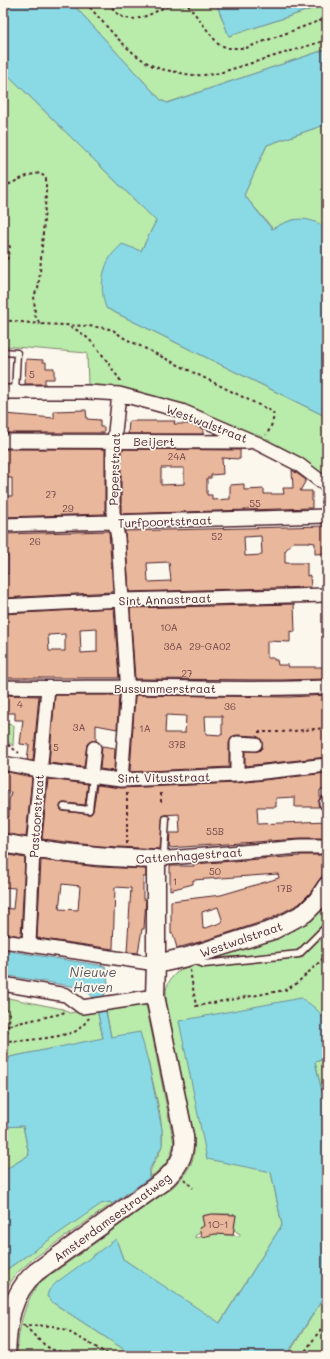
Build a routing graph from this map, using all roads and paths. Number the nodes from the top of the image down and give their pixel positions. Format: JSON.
{"nodes":[{"id":1,"x":86,"y":3,"type":"edge"},
{"id":2,"x":108,"y":3,"type":"edge"},
{"id":3,"x":176,"y":3,"type":"edge"},
{"id":4,"x":182,"y":3,"type":"edge"},
{"id":5,"x":327,"y":18,"type":"edge"},
{"id":6,"x":327,"y":40,"type":"edge"},
{"id":7,"x":3,"y":187,"type":"edge"},
{"id":8,"x":3,"y":235,"type":"edge"},
{"id":9,"x":3,"y":261,"type":"edge"},
{"id":10,"x":3,"y":320,"type":"edge"},
{"id":11,"x":40,"y":324,"type":"junction"},
{"id":12,"x":67,"y":326,"type":"junction"},
{"id":13,"x":3,"y":352,"type":"edge"},
{"id":14,"x":9,"y":392,"type":"edge"},
{"id":15,"x":119,"y":394,"type":"junction"},
{"id":16,"x":3,"y":441,"type":"edge"},
{"id":17,"x":114,"y":441,"type":"junction"},
{"id":18,"x":258,"y":443,"type":"junction"},
{"id":19,"x":327,"y":486,"type":"edge"},
{"id":20,"x":327,"y":516,"type":"edge"},
{"id":21,"x":115,"y":522,"type":"junction"},
{"id":22,"x":3,"y":525,"type":"edge"},
{"id":23,"x":327,"y":595,"type":"edge"},
{"id":24,"x":122,"y":600,"type":"junction"},
{"id":25,"x":3,"y":606,"type":"edge"},
{"id":26,"x":3,"y":687,"type":"edge"},
{"id":27,"x":128,"y":687,"type":"junction"},
{"id":28,"x":48,"y":688,"type":"junction"},
{"id":29,"x":327,"y":688,"type":"edge"},
{"id":30,"x":327,"y":732,"type":"edge"},
{"id":31,"x":255,"y":744,"type":"joint"},
{"id":32,"x":94,"y":748,"type":"dead end"},
{"id":33,"x":3,"y":763,"type":"edge"},
{"id":34,"x":327,"y":765,"type":"edge"},
{"id":35,"x":39,"y":770,"type":"junction"},
{"id":36,"x":238,"y":775,"type":"junction"},
{"id":37,"x":92,"y":777,"type":"junction"},
{"id":38,"x":124,"y":779,"type":"junction"},
{"id":39,"x":64,"y":807,"type":"dead end"},
{"id":40,"x":166,"y":819,"type":"dead end"},
{"id":41,"x":3,"y":843,"type":"edge"},
{"id":42,"x":327,"y":847,"type":"edge"},
{"id":43,"x":33,"y":849,"type":"junction"},
{"id":44,"x":126,"y":859,"type":"junction"},
{"id":45,"x":156,"y":859,"type":"junction"},
{"id":46,"x":327,"y":886,"type":"edge"},
{"id":47,"x":327,"y":926,"type":"edge"},
{"id":48,"x":320,"y":933,"type":"junction"},
{"id":49,"x":327,"y":937,"type":"edge"},
{"id":50,"x":3,"y":940,"type":"edge"},
{"id":51,"x":29,"y":944,"type":"junction"},
{"id":52,"x":327,"y":955,"type":"edge"},
{"id":53,"x":156,"y":964,"type":"junction"},
{"id":54,"x":189,"y":964,"type":"junction"},
{"id":55,"x":5,"y":984,"type":"edge"},
{"id":56,"x":155,"y":996,"type":"junction"},
{"id":57,"x":94,"y":1006,"type":"junction"},
{"id":58,"x":3,"y":1024,"type":"edge"},
{"id":59,"x":9,"y":1025,"type":"junction"},
{"id":60,"x":5,"y":1041,"type":"edge"},
{"id":61,"x":327,"y":1320,"type":"edge"},
{"id":62,"x":12,"y":1322,"type":"edge"},
{"id":63,"x":327,"y":1346,"type":"edge"},
{"id":64,"x":61,"y":1352,"type":"junction"},
{"id":65,"x":6,"y":1356,"type":"edge"},
{"id":66,"x":58,"y":1356,"type":"edge"},
{"id":67,"x":81,"y":1356,"type":"edge"},
{"id":68,"x":111,"y":1356,"type":"edge"},
{"id":69,"x":302,"y":1356,"type":"edge"},
{"id":70,"x":320,"y":1356,"type":"edge"}],
"edges":[{"from":1,"to":6,"type":"path"},
{"from":2,"to":3,"type":"path"},
{"from":4,"to":5,"type":"path"},
{"from":7,"to":11,"type":"path"},
{"from":8,"to":9,"type":"path"},
{"from":10,"to":11,"type":"path"},
{"from":11,"to":12,"type":"path"},
{"from":12,"to":15,"type":"path"},
{"from":12,"to":18,"type":"path"},
{"from":13,"to":14,"type":"lane"},
{"from":14,"to":15,"type":"street","name":"Westwalstraat"},
{"from":15,"to":17,"type":"street","name":"Peperstraat"},
{"from":15,"to":18,"type":"street","name":"Westwalstraat"},
{"from":16,"to":17,"type":"street","name":"Beijert"},
{"from":17,"to":18,"type":"street","name":"Beijert"},
{"from":17,"to":21,"type":"street","name":"Peperstraat"},
{"from":18,"to":19,"type":"street","name":"Westwalstraat"},
{"from":20,"to":21,"type":"street","name":"Turfpoortstraat"},
{"from":21,"to":22,"type":"street","name":"Turfpoortstraat"},
{"from":21,"to":24,"type":"street","name":"Peperstraat"},
{"from":23,"to":24,"type":"street","name":"Sint Annastraat"},
{"from":24,"to":25,"type":"street","name":"Sint Annastraat"},
{"from":24,"to":27,"type":"street","name":"Peperstraat"},
{"from":26,"to":28,"type":"street","name":"Bussummerstraat"},
{"from":27,"to":28,"type":"street","name":"Bussummerstraat"},
{"from":27,"to":29,"type":"street","name":"Bussummerstraat"},
{"from":27,"to":38,"type":"street","name":"Peperstraat"},
{"from":28,"to":35,"type":"street","name":"Pastoorstraat"},
{"from":30,"to":31,"type":"path"},
{"from":31,"to":36,"type":"street"},
{"from":32,"to":37,"type":"street"},
{"from":33,"to":35,"type":"street","name":"Sint Vitusstraat"},
{"from":34,"to":36,"type":"street","name":"Sint Vitusstraat"},
{"from":35,"to":37,"type":"street","name":"Sint Vitusstraat"},
{"from":35,"to":43,"type":"street","name":"Pastoorstraat"},
{"from":36,"to":38,"type":"street","name":"Sint Vitusstraat"},
{"from":37,"to":38,"type":"street","name":"Sint Vitusstraat"},
{"from":37,"to":39,"type":"lane"},
{"from":38,"to":44,"type":"path"},
{"from":40,"to":45,"type":"lane"},
{"from":41,"to":43,"type":"street","name":"Cattenhagestraat"},
{"from":42,"to":45,"type":"street","name":"Cattenhagestraat"},
{"from":43,"to":44,"type":"street","name":"Cattenhagestraat"},
{"from":43,"to":51,"type":"street","name":"Pastoorstraat"},
{"from":44,"to":45,"type":"street","name":"Cattenhagestraat"},
{"from":45,"to":53,"type":"street","name":"Amsterdamsestraatweg"},
{"from":46,"to":54,"type":"street","name":"Westwalstraat"},
{"from":47,"to":48,"type":"lane"},
{"from":48,"to":49,"type":"lane"},
{"from":48,"to":54,"type":"lane"},
{"from":50,"to":51,"type":"street"},
{"from":51,"to":53,"type":"street"},
{"from":52,"to":54,"type":"path"},
{"from":53,"to":54,"type":"street","name":"Westwalstraat"},
{"from":53,"to":56,"type":"street","name":"Amsterdamsestraatweg"},
{"from":55,"to":57,"type":"street"},
{"from":55,"to":59,"type":"path"},
{"from":56,"to":57,"type":"street"},
{"from":56,"to":62,"type":"street","name":"Amsterdamsestraatweg"},
{"from":57,"to":59,"type":"path"},
{"from":57,"to":60,"type":"path"},
{"from":58,"to":59,"type":"path"},
{"from":59,"to":60,"type":"path"},
{"from":61,"to":69,"type":"path"},
{"from":62,"to":64,"type":"path"},
{"from":62,"to":65,"type":"street","name":"Amsterdamsestraatweg"},
{"from":62,"to":68,"type":"path"},
{"from":63,"to":70,"type":"path"},
{"from":64,"to":66,"type":"path"},
{"from":64,"to":67,"type":"path"}]}
